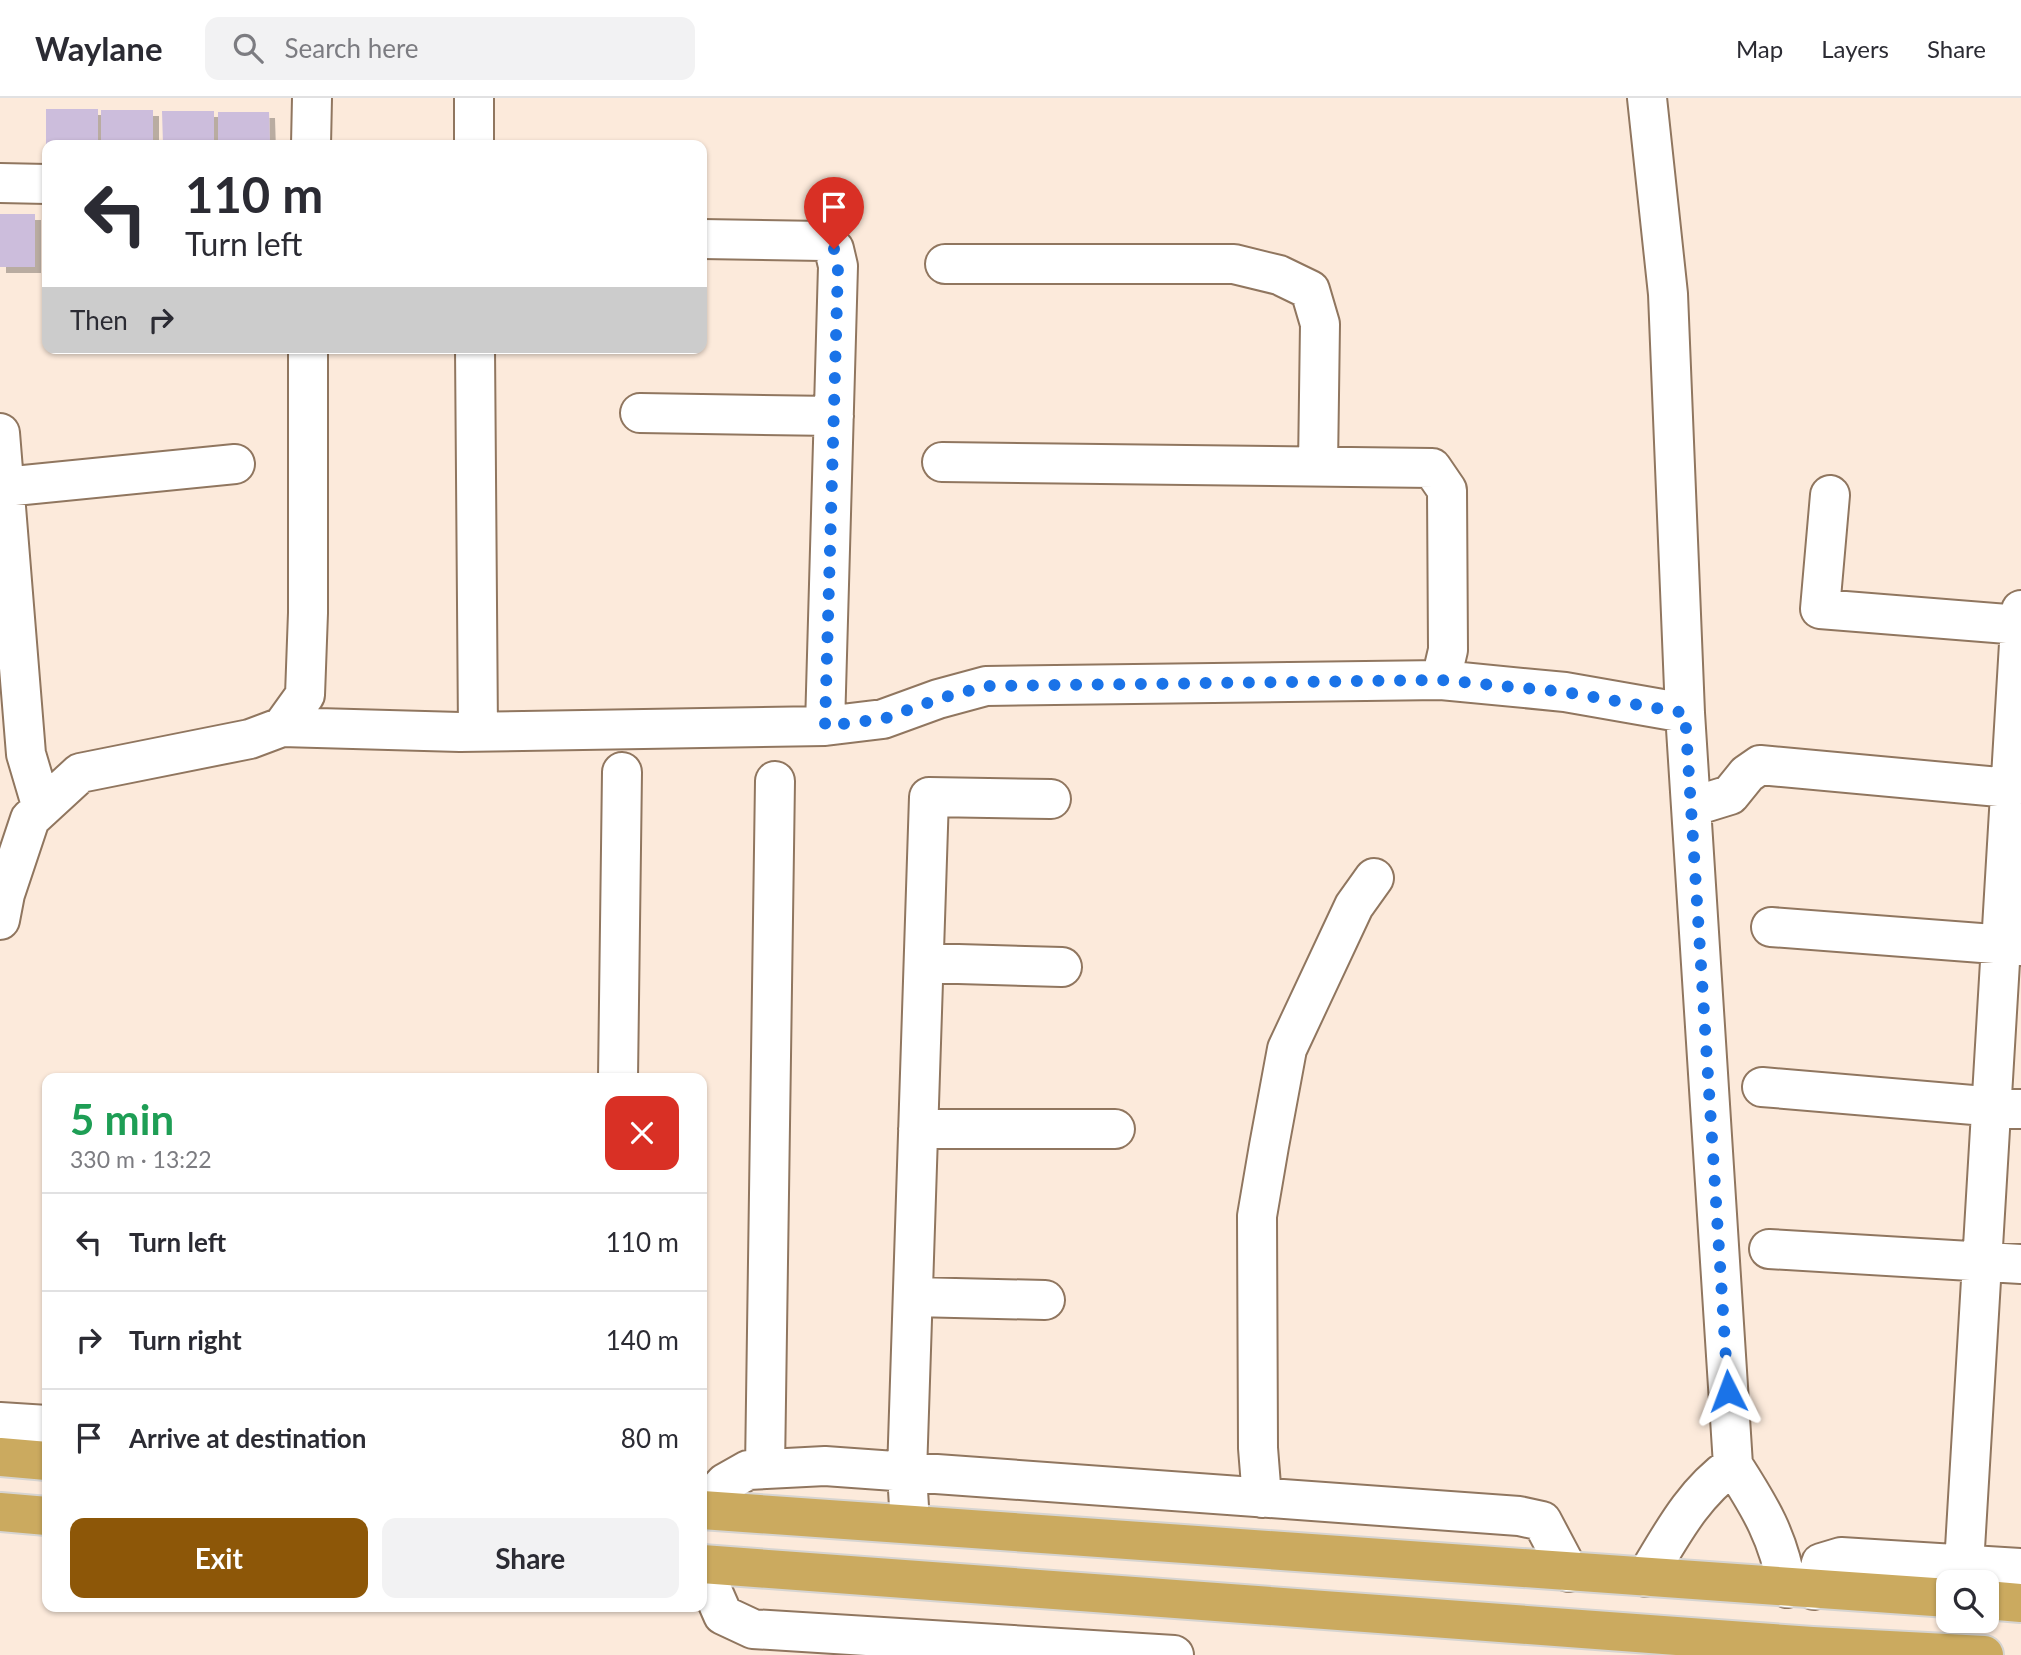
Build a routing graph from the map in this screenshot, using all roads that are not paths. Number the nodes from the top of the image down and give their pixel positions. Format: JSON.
{"nodes":[{"id":1,"x":312,"y":98,"type":"edge"},
{"id":2,"x":474,"y":98,"type":"edge"},
{"id":3,"x":1647,"y":98,"type":"edge"},
{"id":4,"x":311,"y":140,"type":"edge"},
{"id":5,"x":474,"y":140,"type":"edge"},
{"id":6,"x":0,"y":183,"type":"edge"},
{"id":7,"x":42,"y":184,"type":"edge"},
{"id":8,"x":707,"y":239,"type":"edge"},
{"id":9,"x":945,"y":264,"type":"dead end"},
{"id":10,"x":308,"y":354,"type":"edge"},
{"id":11,"x":475,"y":354,"type":"edge"},
{"id":12,"x":640,"y":413,"type":"dead end"},
{"id":13,"x":834,"y":416,"type":"junction"},
{"id":14,"x":0,"y":433,"type":"edge"},
{"id":15,"x":942,"y":462,"type":"dead end"},
{"id":16,"x":235,"y":464,"type":"dead end"},
{"id":17,"x":1318,"y":466,"type":"junction"},
{"id":18,"x":5,"y":486,"type":"junction"},
{"id":19,"x":1830,"y":495,"type":"dead end"},
{"id":20,"x":5,"y":561,"type":"edge"},
{"id":21,"x":2021,"y":610,"type":"edge"},
{"id":22,"x":2020,"y":641,"type":"edge"},
{"id":23,"x":1441,"y":680,"type":"junction"},
{"id":24,"x":1685,"y":713,"type":"junction"},
{"id":25,"x":825,"y":726,"type":"junction"},
{"id":26,"x":282,"y":727,"type":"junction"},
{"id":27,"x":478,"y":731,"type":"junction"},
{"id":28,"x":622,"y":772,"type":"dead end"},
{"id":29,"x":775,"y":781,"type":"dead end"},
{"id":30,"x":2010,"y":789,"type":"junction"},
{"id":31,"x":1051,"y":799,"type":"dead end"},
{"id":32,"x":1691,"y":807,"type":"junction"},
{"id":33,"x":42,"y":808,"type":"junction"},
{"id":34,"x":1374,"y":878,"type":"dead end"},
{"id":35,"x":2,"y":902,"type":"edge"},
{"id":36,"x":1771,"y":927,"type":"dead end"},
{"id":37,"x":2011,"y":946,"type":"edge"},
{"id":38,"x":924,"y":963,"type":"junction"},
{"id":39,"x":1062,"y":967,"type":"dead end"},
{"id":40,"x":618,"y":1073,"type":"edge"},
{"id":41,"x":1762,"y":1087,"type":"dead end"},
{"id":42,"x":2006,"y":1108,"type":"edge"},
{"id":43,"x":918,"y":1129,"type":"junction"},
{"id":44,"x":1115,"y":1129,"type":"dead end"},
{"id":45,"x":1769,"y":1249,"type":"dead end"},
{"id":46,"x":1981,"y":1261,"type":"junction"},
{"id":47,"x":2021,"y":1264,"type":"edge"},
{"id":48,"x":913,"y":1297,"type":"junction"},
{"id":49,"x":1045,"y":1300,"type":"dead end"},
{"id":50,"x":0,"y":1422,"type":"edge"},
{"id":51,"x":42,"y":1425,"type":"edge"},
{"id":52,"x":0,"y":1457,"type":"edge"},
{"id":53,"x":42,"y":1461,"type":"edge"},
{"id":54,"x":1732,"y":1465,"type":"junction"},
{"id":55,"x":765,"y":1469,"type":"junction"},
{"id":56,"x":907,"y":1473,"type":"junction"},
{"id":57,"x":1262,"y":1498,"type":"junction"},
{"id":58,"x":707,"y":1503,"type":"edge"},
{"id":59,"x":707,"y":1509,"type":"edge"},
{"id":60,"x":0,"y":1512,"type":"edge"},
{"id":61,"x":42,"y":1516,"type":"edge"},
{"id":62,"x":910,"y":1524,"type":"junction"},
{"id":63,"x":707,"y":1566,"type":"edge"},
{"id":64,"x":2021,"y":1568,"type":"edge"},
{"id":65,"x":1957,"y":1570,"type":"edge"},
{"id":66,"x":1569,"y":1572,"type":"junction"},
{"id":67,"x":1999,"y":1572,"type":"edge"},
{"id":68,"x":1646,"y":1577,"type":"junction"},
{"id":69,"x":1936,"y":1577,"type":"edge"},
{"id":70,"x":707,"y":1578,"type":"edge"},
{"id":71,"x":1936,"y":1587,"type":"edge"},
{"id":72,"x":1800,"y":1589,"type":"junction"},
{"id":73,"x":1999,"y":1601,"type":"edge"},
{"id":74,"x":2021,"y":1602,"type":"edge"},
{"id":75,"x":1811,"y":1651,"type":"edge"},
{"id":76,"x":1174,"y":1655,"type":"edge"},
{"id":77,"x":1984,"y":1655,"type":"edge"}],
"edges":[{"from":1,"to":4,"type":"street"},
{"from":2,"to":5,"type":"street"},
{"from":3,"to":24,"type":"street"},
{"from":6,"to":7,"type":"street"},
{"from":8,"to":13,"type":"street"},
{"from":9,"to":17,"type":"street"},
{"from":10,"to":26,"type":"street"},
{"from":11,"to":27,"type":"street"},
{"from":12,"to":13,"type":"street"},
{"from":13,"to":25,"type":"street"},
{"from":14,"to":18,"type":"street"},
{"from":15,"to":17,"type":"street"},
{"from":16,"to":18,"type":"street"},
{"from":17,"to":23,"type":"street"},
{"from":18,"to":20,"type":"street"},
{"from":19,"to":22,"type":"street"},
{"from":20,"to":33,"type":"street"},
{"from":21,"to":22,"type":"street"},
{"from":22,"to":30,"type":"street"},
{"from":23,"to":24,"type":"street"},
{"from":23,"to":25,"type":"street"},
{"from":24,"to":32,"type":"street"},
{"from":25,"to":27,"type":"street"},
{"from":26,"to":27,"type":"street"},
{"from":26,"to":33,"type":"street"},
{"from":28,"to":40,"type":"street"},
{"from":29,"to":55,"type":"street"},
{"from":30,"to":32,"type":"street"},
{"from":30,"to":37,"type":"street"},
{"from":31,"to":38,"type":"street"},
{"from":32,"to":54,"type":"street"},
{"from":33,"to":35,"type":"street"},
{"from":34,"to":57,"type":"street"},
{"from":36,"to":37,"type":"street"},
{"from":37,"to":42,"type":"street"},
{"from":38,"to":39,"type":"street"},
{"from":38,"to":43,"type":"street"},
{"from":41,"to":42,"type":"street"},
{"from":42,"to":46,"type":"street"},
{"from":43,"to":44,"type":"street"},
{"from":43,"to":48,"type":"street"},
{"from":45,"to":46,"type":"street"},
{"from":46,"to":47,"type":"street"},
{"from":46,"to":65,"type":"street"},
{"from":48,"to":49,"type":"street"},
{"from":48,"to":56,"type":"street"},
{"from":50,"to":51,"type":"street"},
{"from":52,"to":53,"type":"highway"},
{"from":54,"to":68,"type":"street"},
{"from":54,"to":72,"type":"street"},
{"from":55,"to":56,"type":"street"},
{"from":55,"to":58,"type":"street"},
{"from":56,"to":57,"type":"street"},
{"from":56,"to":62,"type":"street"},
{"from":57,"to":66,"type":"street"},
{"from":59,"to":62,"type":"highway"},
{"from":60,"to":61,"type":"highway"},
{"from":62,"to":66,"type":"highway"},
{"from":63,"to":75,"type":"highway"},
{"from":64,"to":67,"type":"street"},
{"from":66,"to":68,"type":"highway"},
{"from":68,"to":72,"type":"highway"},
{"from":69,"to":72,"type":"street"},
{"from":70,"to":76,"type":"street"},
{"from":71,"to":72,"type":"highway"},
{"from":73,"to":74,"type":"highway"},
{"from":75,"to":77,"type":"highway"}]}
